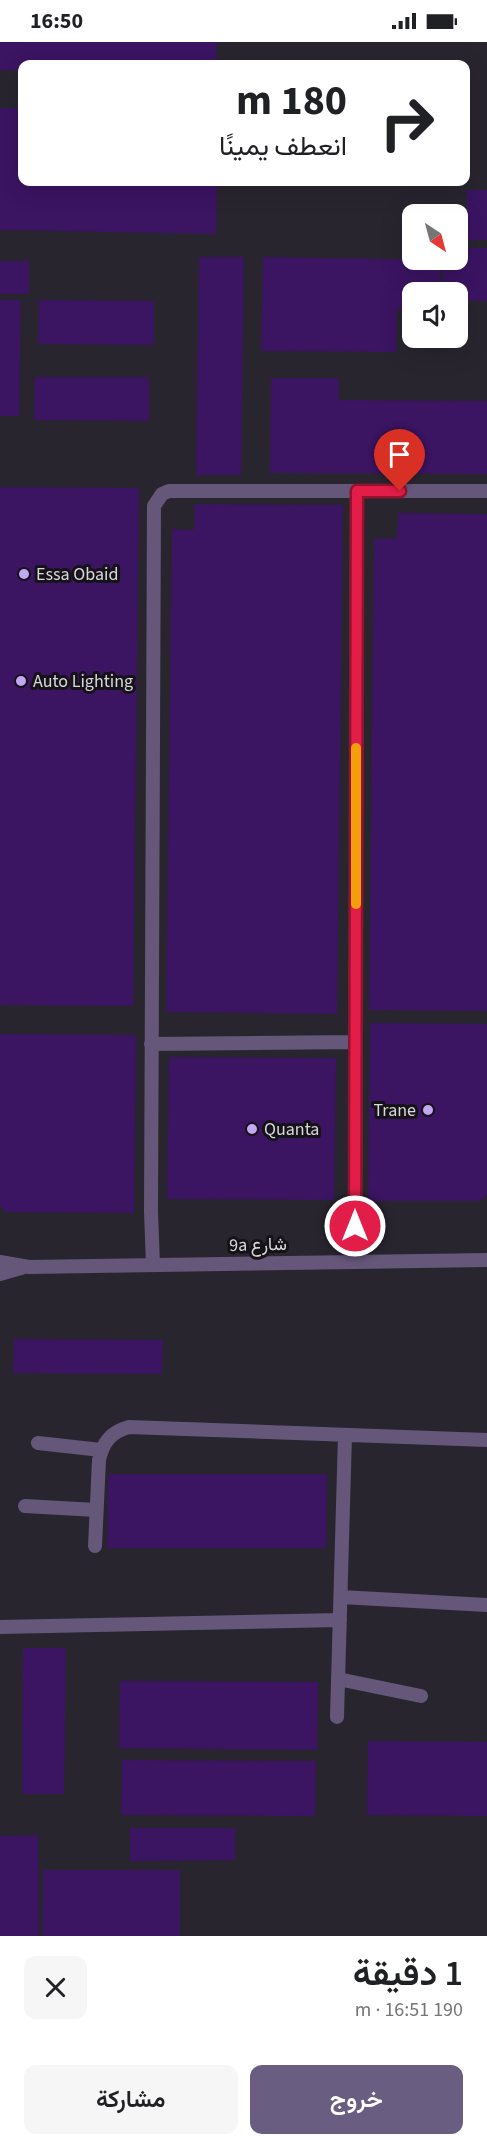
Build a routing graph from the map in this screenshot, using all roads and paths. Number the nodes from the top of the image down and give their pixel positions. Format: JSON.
{"nodes":[{"id":1,"x":487,"y":490,"type":"edge"},
{"id":2,"x":357,"y":491,"type":"junction"},
{"id":3,"x":356,"y":1042,"type":"junction"},
{"id":4,"x":151,"y":1044,"type":"junction"},
{"id":5,"x":487,"y":1260,"type":"edge"},
{"id":6,"x":0,"y":1262,"type":"edge"},
{"id":7,"x":355,"y":1262,"type":"junction"},
{"id":8,"x":153,"y":1265,"type":"junction"},
{"id":9,"x":29,"y":1267,"type":"junction"},
{"id":10,"x":0,"y":1274,"type":"edge"},
{"id":11,"x":345,"y":1435,"type":"junction"},
{"id":12,"x":487,"y":1440,"type":"edge"},
{"id":13,"x":38,"y":1443,"type":"dead end"},
{"id":14,"x":101,"y":1450,"type":"junction"},
{"id":15,"x":25,"y":1506,"type":"dead end"},
{"id":16,"x":96,"y":1510,"type":"junction"},
{"id":17,"x":94,"y":1546,"type":"dead end"},
{"id":18,"x":340,"y":1597,"type":"junction"},
{"id":19,"x":487,"y":1605,"type":"edge"},
{"id":20,"x":340,"y":1620,"type":"junction"},
{"id":21,"x":0,"y":1627,"type":"edge"},
{"id":22,"x":338,"y":1679,"type":"junction"},
{"id":23,"x":422,"y":1696,"type":"dead end"},
{"id":24,"x":337,"y":1717,"type":"dead end"}],
"edges":[{"from":1,"to":2,"type":"lane"},
{"from":2,"to":3,"type":"lane"},
{"from":2,"to":4,"type":"lane"},
{"from":3,"to":4,"type":"lane"},
{"from":3,"to":7,"type":"lane"},
{"from":4,"to":8,"type":"lane"},
{"from":5,"to":7,"type":"lane","name":"9a شارع"},
{"from":6,"to":9,"type":"lane","name":"9a شارع"},
{"from":7,"to":8,"type":"lane","name":"9a شارع"},
{"from":8,"to":9,"type":"lane","name":"9a شارع"},
{"from":9,"to":10,"type":"lane","name":"9a شارع"},
{"from":11,"to":12,"type":"lane"},
{"from":11,"to":14,"type":"lane"},
{"from":11,"to":18,"type":"lane"},
{"from":13,"to":14,"type":"lane"},
{"from":14,"to":16,"type":"lane"},
{"from":15,"to":16,"type":"lane"},
{"from":16,"to":17,"type":"lane"},
{"from":18,"to":19,"type":"lane"},
{"from":18,"to":20,"type":"lane"},
{"from":20,"to":21,"type":"lane"},
{"from":20,"to":22,"type":"lane"},
{"from":22,"to":23,"type":"lane"},
{"from":22,"to":24,"type":"lane"}]}
